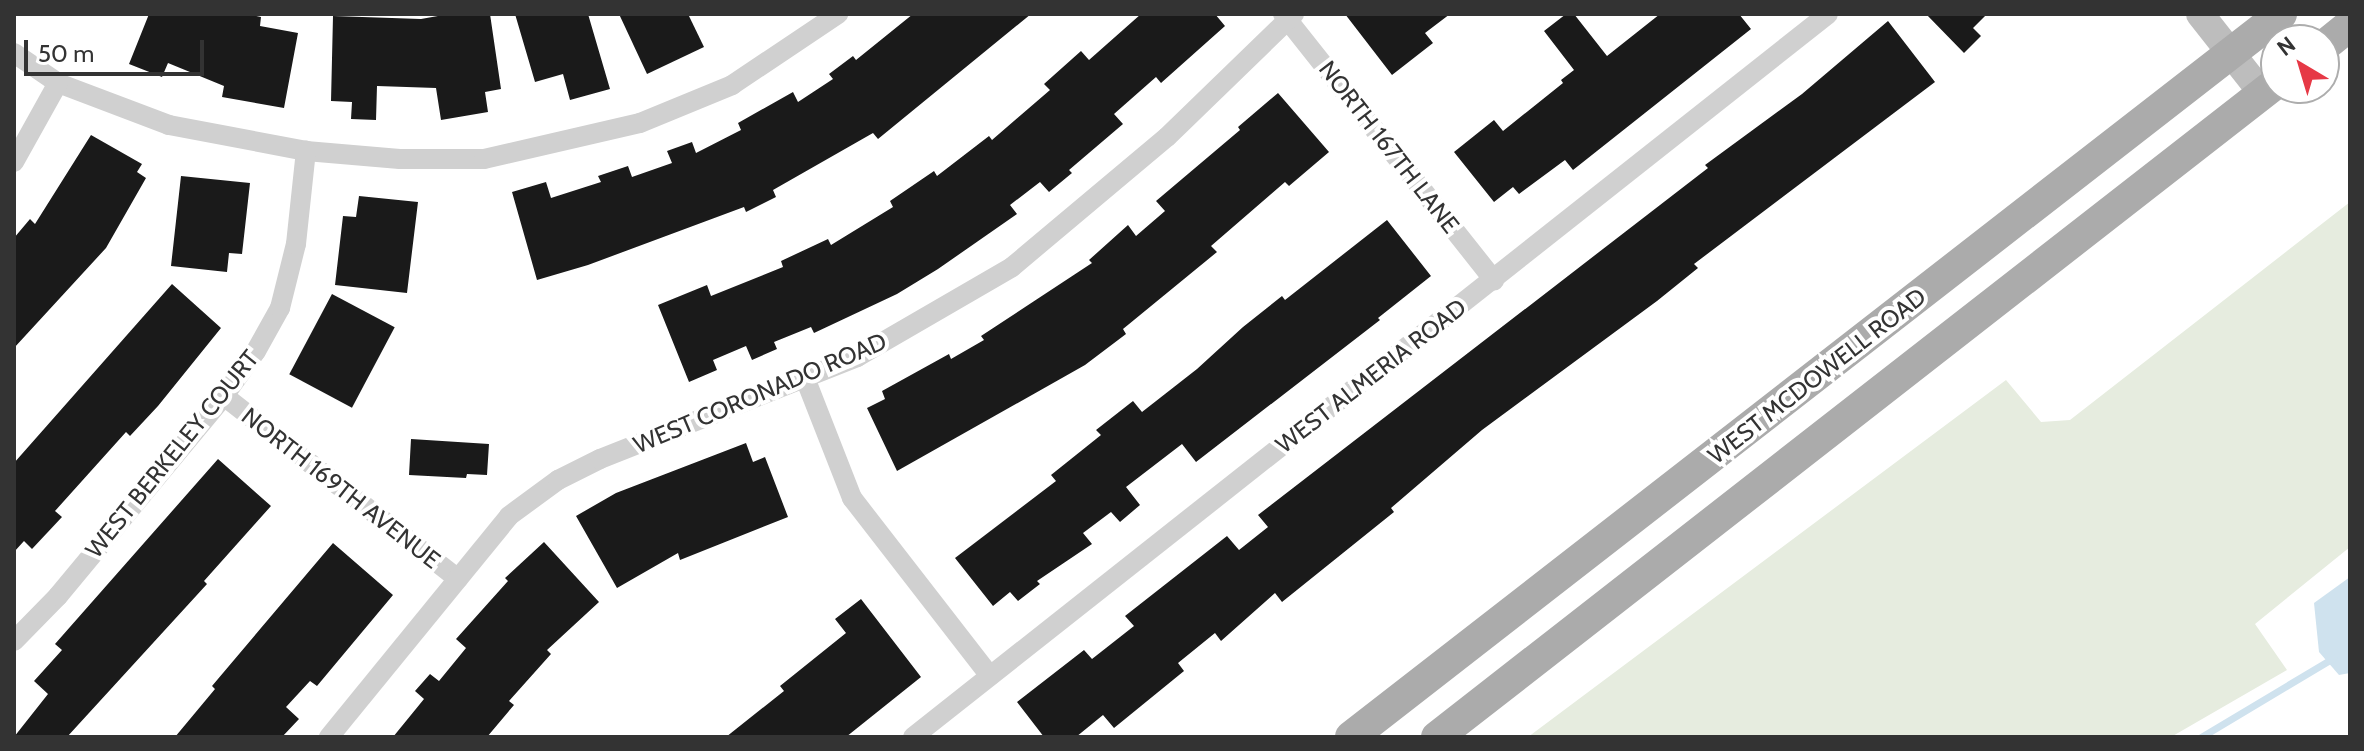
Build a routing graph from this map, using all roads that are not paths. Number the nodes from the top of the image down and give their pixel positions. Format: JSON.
{"nodes":[{"id":1,"x":838,"y":14,"type":"edge"},
{"id":2,"x":1828,"y":14,"type":"edge"},
{"id":3,"x":2200,"y":14,"type":"edge"},
{"id":4,"x":2281,"y":14,"type":"edge"},
{"id":5,"x":1289,"y":16,"type":"edge"},
{"id":6,"x":14,"y":53,"type":"edge"},
{"id":7,"x":2231,"y":54,"type":"junction"},
{"id":8,"x":2260,"y":80,"type":"edge"},
{"id":9,"x":58,"y":83,"type":"junction"},
{"id":10,"x":2260,"y":95,"type":"edge"},
{"id":11,"x":306,"y":151,"type":"junction"},
{"id":12,"x":14,"y":162,"type":"edge"},
{"id":13,"x":1494,"y":280,"type":"junction"},
{"id":14,"x":805,"y":378,"type":"junction"},
{"id":15,"x":224,"y":396,"type":"junction"},
{"id":16,"x":458,"y":579,"type":"junction"},
{"id":17,"x":14,"y":641,"type":"edge"},
{"id":18,"x":990,"y":676,"type":"junction"},
{"id":19,"x":329,"y":737,"type":"edge"},
{"id":20,"x":913,"y":737,"type":"edge"},
{"id":21,"x":1351,"y":737,"type":"edge"},
{"id":22,"x":1437,"y":737,"type":"edge"}],
"edges":[{"from":1,"to":11,"type":"street"},
{"from":2,"to":13,"type":"street","name":"WEST ALMERIA ROAD"},
{"from":3,"to":7,"type":"street"},
{"from":4,"to":7,"type":"main road","name":"WEST MCDOWELL ROAD"},
{"from":5,"to":13,"type":"street","name":"NORTH 167TH LANE"},
{"from":5,"to":14,"type":"street","name":"WEST CORONADO ROAD"},
{"from":6,"to":9,"type":"street"},
{"from":7,"to":8,"type":"street"},
{"from":7,"to":21,"type":"main road","name":"WEST MCDOWELL ROAD"},
{"from":9,"to":11,"type":"street"},
{"from":9,"to":12,"type":"street"},
{"from":10,"to":22,"type":"main road"},
{"from":11,"to":15,"type":"street","name":"WEST BERKELEY COURT"},
{"from":13,"to":18,"type":"street","name":"WEST ALMERIA ROAD"},
{"from":14,"to":16,"type":"street","name":"WEST CORONADO ROAD"},
{"from":14,"to":18,"type":"street"},
{"from":15,"to":16,"type":"street","name":"NORTH 169TH AVENUE"},
{"from":15,"to":17,"type":"street","name":"WEST BERKELEY COURT"},
{"from":16,"to":19,"type":"street","name":"WEST CORONADO ROAD"},
{"from":18,"to":20,"type":"street","name":"WEST ALMERIA ROAD"}]}
